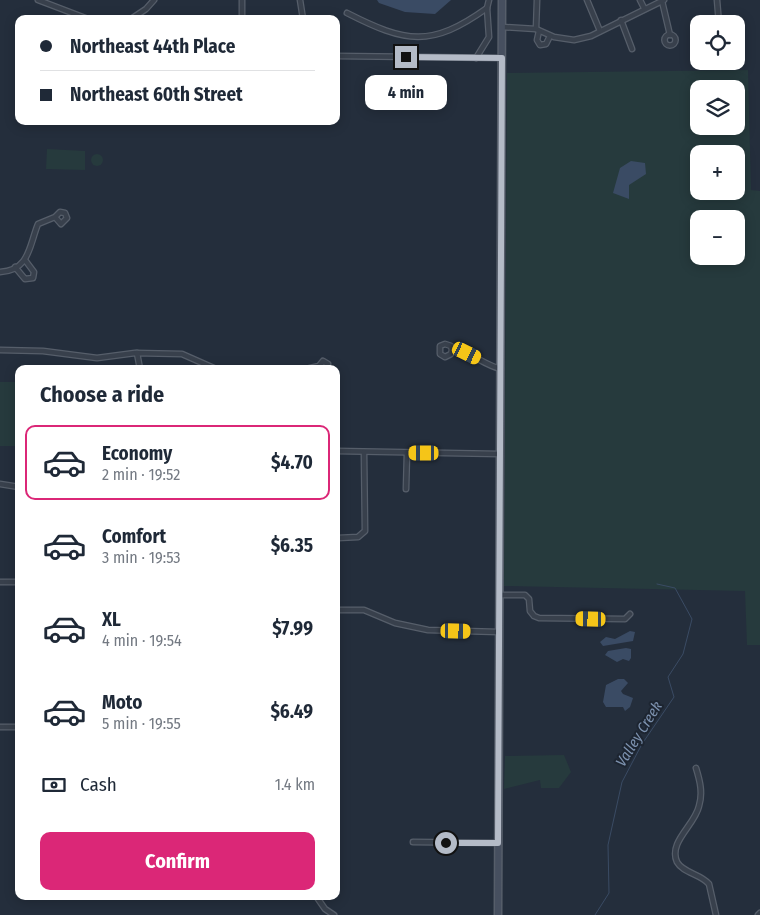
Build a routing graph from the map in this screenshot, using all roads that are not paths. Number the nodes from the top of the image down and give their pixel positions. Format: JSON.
{"nodes":[{"id":1,"x":38,"y":0,"type":"edge"},
{"id":2,"x":154,"y":0,"type":"edge"},
{"id":3,"x":242,"y":0,"type":"edge"},
{"id":4,"x":300,"y":0,"type":"edge"},
{"id":5,"x":489,"y":0,"type":"edge"},
{"id":6,"x":502,"y":0,"type":"edge"},
{"id":7,"x":537,"y":0,"type":"edge"},
{"id":8,"x":587,"y":0,"type":"edge"},
{"id":9,"x":640,"y":0,"type":"edge"},
{"id":10,"x":716,"y":0,"type":"edge"},
{"id":11,"x":663,"y":1,"type":"edge"},
{"id":12,"x":486,"y":8,"type":"junction"},
{"id":13,"x":644,"y":8,"type":"junction"},
{"id":14,"x":347,"y":13,"type":"dead end"},
{"id":15,"x":77,"y":15,"type":"edge"},
{"id":16,"x":137,"y":15,"type":"edge"},
{"id":17,"x":242,"y":15,"type":"edge"},
{"id":18,"x":302,"y":15,"type":"edge"},
{"id":19,"x":718,"y":15,"type":"edge"},
{"id":20,"x":621,"y":20,"type":"junction"},
{"id":21,"x":502,"y":27,"type":"junction"},
{"id":22,"x":538,"y":30,"type":"junction"},
{"id":23,"x":600,"y":31,"type":"junction"},
{"id":24,"x":670,"y":35,"type":"dead end"},
{"id":25,"x":550,"y":36,"type":"junction"},
{"id":26,"x":632,"y":49,"type":"dead end"},
{"id":27,"x":340,"y":56,"type":"edge"},
{"id":28,"x":476,"y":58,"type":"junction"},
{"id":29,"x":502,"y":58,"type":"junction"},
{"id":30,"x":55,"y":217,"type":"dead end"},
{"id":31,"x":25,"y":260,"type":"junction"},
{"id":32,"x":16,"y":268,"type":"junction"},
{"id":33,"x":0,"y":272,"type":"edge"},
{"id":34,"x":0,"y":350,"type":"edge"},
{"id":35,"x":452,"y":350,"type":"dead end"},
{"id":36,"x":137,"y":352,"type":"junction"},
{"id":37,"x":139,"y":365,"type":"edge"},
{"id":38,"x":205,"y":365,"type":"edge"},
{"id":39,"x":320,"y":365,"type":"edge"},
{"id":40,"x":328,"y":365,"type":"edge"},
{"id":41,"x":501,"y":369,"type":"junction"},
{"id":42,"x":340,"y":451,"type":"edge"},
{"id":43,"x":364,"y":452,"type":"junction"},
{"id":44,"x":406,"y":453,"type":"junction"},
{"id":45,"x":500,"y":454,"type":"junction"},
{"id":46,"x":0,"y":484,"type":"edge"},
{"id":47,"x":15,"y":486,"type":"edge"},
{"id":48,"x":406,"y":489,"type":"dead end"},
{"id":49,"x":340,"y":538,"type":"edge"},
{"id":50,"x":0,"y":582,"type":"edge"},
{"id":51,"x":15,"y":582,"type":"edge"},
{"id":52,"x":499,"y":595,"type":"junction"},
{"id":53,"x":340,"y":610,"type":"edge"},
{"id":54,"x":630,"y":614,"type":"dead end"},
{"id":55,"x":499,"y":632,"type":"junction"},
{"id":56,"x":0,"y":727,"type":"edge"},
{"id":57,"x":15,"y":727,"type":"edge"},
{"id":58,"x":696,"y":768,"type":"dead end"},
{"id":59,"x":413,"y":842,"type":"dead end"},
{"id":60,"x":498,"y":843,"type":"junction"},
{"id":61,"x":319,"y":900,"type":"edge"},
{"id":62,"x":334,"y":915,"type":"edge"},
{"id":63,"x":498,"y":915,"type":"edge"},
{"id":64,"x":716,"y":915,"type":"edge"}],
"edges":[{"from":1,"to":15,"type":"street"},
{"from":2,"to":16,"type":"street"},
{"from":3,"to":17,"type":"street"},
{"from":4,"to":18,"type":"street"},
{"from":5,"to":12,"type":"street"},
{"from":6,"to":21,"type":"street"},
{"from":7,"to":22,"type":"street"},
{"from":8,"to":23,"type":"street"},
{"from":9,"to":13,"type":"street"},
{"from":10,"to":19,"type":"street"},
{"from":11,"to":13,"type":"street"},
{"from":11,"to":24,"type":"street"},
{"from":12,"to":14,"type":"street"},
{"from":12,"to":28,"type":"street"},
{"from":13,"to":20,"type":"street"},
{"from":20,"to":23,"type":"street"},
{"from":20,"to":26,"type":"street"},
{"from":21,"to":22,"type":"street"},
{"from":21,"to":29,"type":"street"},
{"from":22,"to":25,"type":"street"},
{"from":22,"to":25,"type":"street"},
{"from":23,"to":25,"type":"street"},
{"from":27,"to":28,"type":"street"},
{"from":28,"to":29,"type":"street"},
{"from":29,"to":41,"type":"street"},
{"from":30,"to":31,"type":"street"},
{"from":31,"to":32,"type":"street"},
{"from":31,"to":32,"type":"street"},
{"from":32,"to":33,"type":"street"},
{"from":34,"to":36,"type":"street"},
{"from":35,"to":41,"type":"street"},
{"from":36,"to":37,"type":"street"},
{"from":36,"to":38,"type":"street"},
{"from":39,"to":40,"type":"street"},
{"from":41,"to":45,"type":"street"},
{"from":42,"to":43,"type":"street"},
{"from":43,"to":44,"type":"street"},
{"from":43,"to":49,"type":"street"},
{"from":44,"to":45,"type":"street"},
{"from":44,"to":48,"type":"street"},
{"from":45,"to":52,"type":"street"},
{"from":46,"to":47,"type":"street"},
{"from":50,"to":51,"type":"street"},
{"from":52,"to":54,"type":"street"},
{"from":52,"to":55,"type":"street"},
{"from":53,"to":55,"type":"street"},
{"from":55,"to":60,"type":"street"},
{"from":56,"to":57,"type":"street"},
{"from":58,"to":64,"type":"street"},
{"from":59,"to":60,"type":"street"},
{"from":60,"to":63,"type":"street"},
{"from":61,"to":62,"type":"street"}]}
